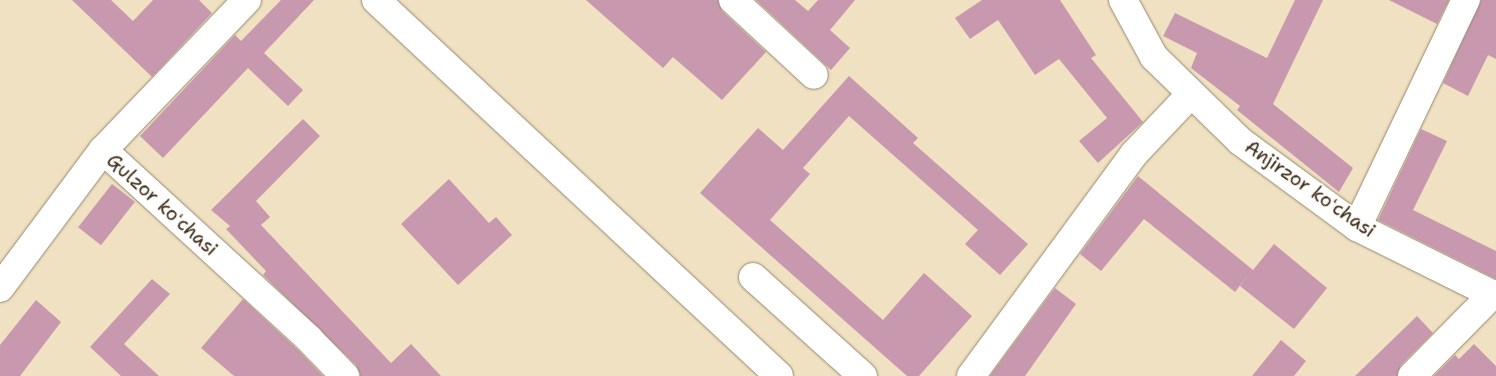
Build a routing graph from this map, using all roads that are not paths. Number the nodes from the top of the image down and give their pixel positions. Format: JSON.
{"nodes":[{"id":1,"x":247,"y":0,"type":"edge"},
{"id":2,"x":376,"y":0,"type":"edge"},
{"id":3,"x":733,"y":0,"type":"edge"},
{"id":4,"x":1466,"y":0,"type":"edge"},
{"id":5,"x":1125,"y":2,"type":"edge"},
{"id":6,"x":814,"y":75,"type":"dead end"},
{"id":7,"x":1190,"y":95,"type":"junction"},
{"id":8,"x":103,"y":150,"type":"junction"},
{"id":9,"x":1357,"y":227,"type":"junction"},
{"id":10,"x":753,"y":277,"type":"dead end"},
{"id":11,"x":0,"y":288,"type":"edge"},
{"id":12,"x":1495,"y":295,"type":"edge"},
{"id":13,"x":345,"y":376,"type":"edge"},
{"id":14,"x":779,"y":376,"type":"edge"},
{"id":15,"x":863,"y":376,"type":"edge"},
{"id":16,"x":971,"y":376,"type":"edge"},
{"id":17,"x":1412,"y":376,"type":"edge"}],
"edges":[{"from":1,"to":8,"type":"street"},
{"from":2,"to":14,"type":"street"},
{"from":3,"to":6,"type":"street"},
{"from":4,"to":9,"type":"street"},
{"from":5,"to":7,"type":"street","name":"Anjirzor koʻchasi"},
{"from":7,"to":9,"type":"street","name":"Anjirzor koʻchasi"},
{"from":7,"to":16,"type":"street"},
{"from":8,"to":11,"type":"street","name":"Gulzor koʻchasi"},
{"from":8,"to":13,"type":"street","name":"Gulzor koʻchasi"},
{"from":9,"to":12,"type":"street","name":"Anjirzor koʻchasi"},
{"from":10,"to":15,"type":"street"},
{"from":12,"to":17,"type":"street","name":"Anjirzor koʻchasi"}]}
